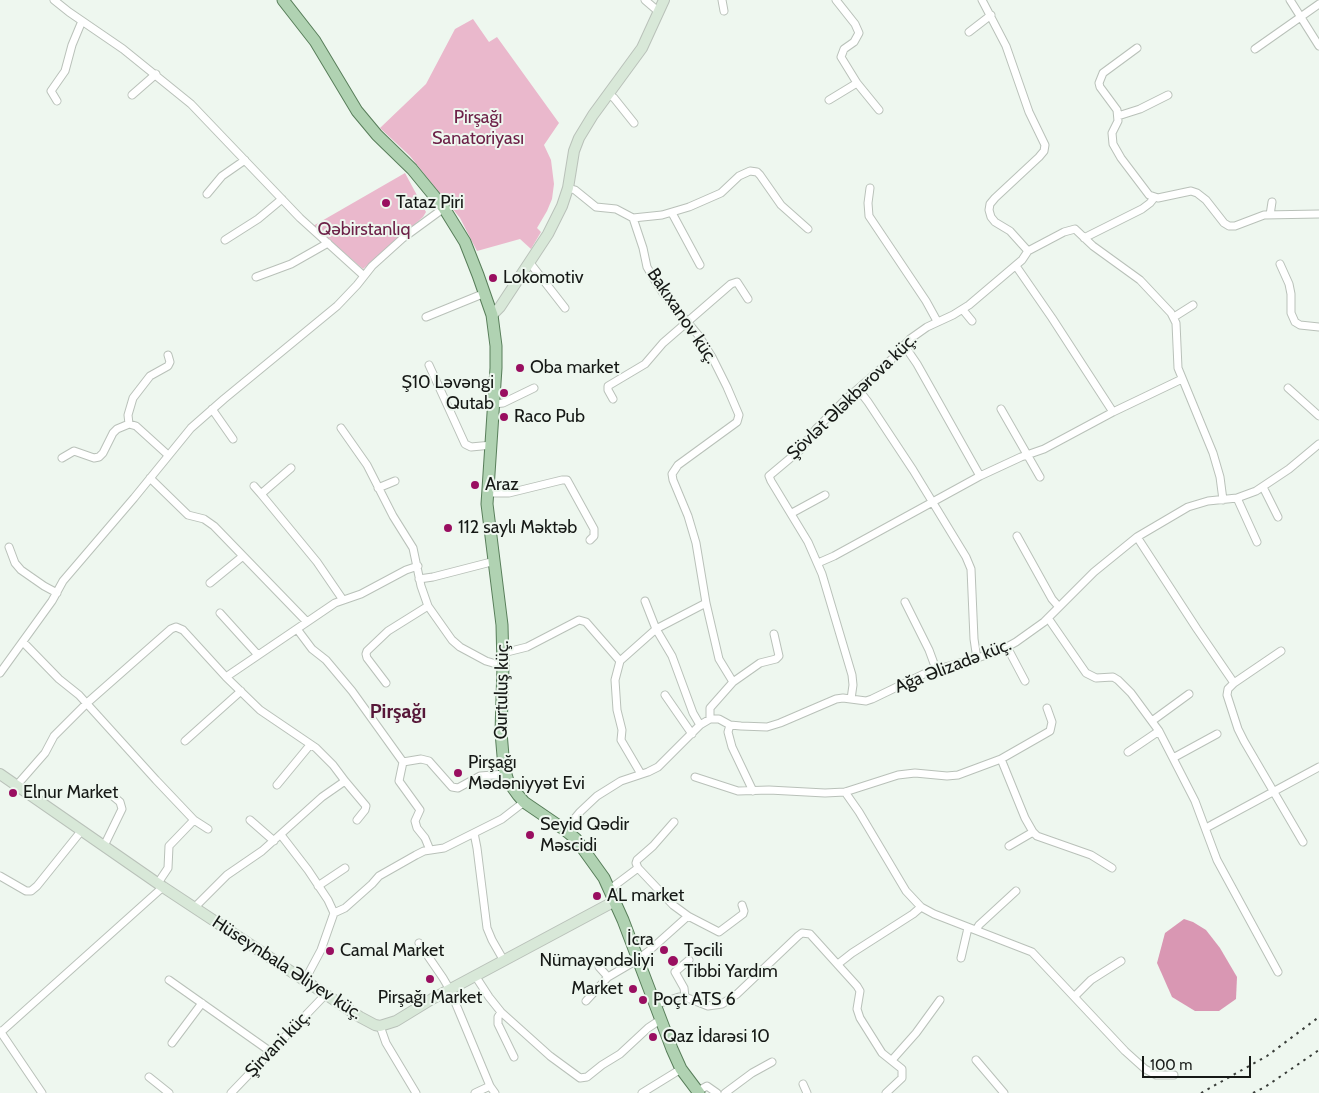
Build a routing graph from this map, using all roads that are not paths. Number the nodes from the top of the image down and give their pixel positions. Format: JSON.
{"nodes":[{"id":1,"x":54,"y":0,"type":"edge"},
{"id":2,"x":283,"y":0,"type":"edge"},
{"id":3,"x":645,"y":0,"type":"edge"},
{"id":4,"x":664,"y":0,"type":"edge"},
{"id":5,"x":722,"y":0,"type":"edge"},
{"id":6,"x":836,"y":0,"type":"edge"},
{"id":7,"x":982,"y":0,"type":"edge"},
{"id":8,"x":1290,"y":0,"type":"edge"},
{"id":9,"x":1319,"y":4,"type":"edge"},
{"id":10,"x":724,"y":11,"type":"dead end"},
{"id":11,"x":659,"y":12,"type":"junction"},
{"id":12,"x":991,"y":15,"type":"junction"},
{"id":13,"x":1301,"y":16,"type":"junction"},
{"id":14,"x":82,"y":21,"type":"junction"},
{"id":15,"x":969,"y":32,"type":"dead end"},
{"id":16,"x":1319,"y":46,"type":"edge"},
{"id":17,"x":1138,"y":48,"type":"dead end"},
{"id":18,"x":1255,"y":49,"type":"dead end"},
{"id":19,"x":156,"y":74,"type":"junction"},
{"id":20,"x":857,"y":83,"type":"junction"},
{"id":21,"x":608,"y":94,"type":"junction"},
{"id":22,"x":132,"y":95,"type":"dead end"},
{"id":23,"x":1168,"y":95,"type":"dead end"},
{"id":24,"x":830,"y":100,"type":"dead end"},
{"id":25,"x":57,"y":101,"type":"dead end"},
{"id":26,"x":879,"y":110,"type":"dead end"},
{"id":27,"x":1118,"y":116,"type":"junction"},
{"id":28,"x":634,"y":123,"type":"dead end"},
{"id":29,"x":245,"y":160,"type":"junction"},
{"id":30,"x":568,"y":188,"type":"junction"},
{"id":31,"x":870,"y":188,"type":"dead end"},
{"id":32,"x":207,"y":194,"type":"dead end"},
{"id":33,"x":1154,"y":198,"type":"junction"},
{"id":34,"x":282,"y":199,"type":"junction"},
{"id":35,"x":1272,"y":202,"type":"dead end"},
{"id":36,"x":444,"y":208,"type":"junction"},
{"id":37,"x":672,"y":213,"type":"junction"},
{"id":38,"x":1319,"y":214,"type":"edge"},
{"id":39,"x":1270,"y":215,"type":"junction"},
{"id":40,"x":632,"y":218,"type":"junction"},
{"id":41,"x":808,"y":229,"type":"dead end"},
{"id":42,"x":1084,"y":238,"type":"junction"},
{"id":43,"x":225,"y":240,"type":"dead end"},
{"id":44,"x":328,"y":243,"type":"junction"},
{"id":45,"x":1030,"y":250,"type":"junction"},
{"id":46,"x":530,"y":263,"type":"junction"},
{"id":47,"x":1280,"y":264,"type":"dead end"},
{"id":48,"x":700,"y":265,"type":"dead end"},
{"id":49,"x":1016,"y":266,"type":"junction"},
{"id":50,"x":364,"y":276,"type":"junction"},
{"id":51,"x":256,"y":277,"type":"dead end"},
{"id":52,"x":485,"y":293,"type":"junction"},
{"id":53,"x":748,"y":299,"type":"dead end"},
{"id":54,"x":1193,"y":305,"type":"dead end"},
{"id":55,"x":565,"y":308,"type":"dead end"},
{"id":56,"x":963,"y":310,"type":"junction"},
{"id":57,"x":492,"y":315,"type":"junction"},
{"id":58,"x":426,"y":317,"type":"dead end"},
{"id":59,"x":1174,"y":317,"type":"junction"},
{"id":60,"x":937,"y":321,"type":"junction"},
{"id":61,"x":972,"y":321,"type":"dead end"},
{"id":62,"x":686,"y":322,"type":"junction"},
{"id":63,"x":1319,"y":327,"type":"edge"},
{"id":64,"x":904,"y":345,"type":"junction"},
{"id":65,"x":168,"y":355,"type":"dead end"},
{"id":66,"x":429,"y":365,"type":"dead end"},
{"id":67,"x":1182,"y":379,"type":"junction"},
{"id":68,"x":534,"y":388,"type":"dead end"},
{"id":69,"x":1288,"y":388,"type":"dead end"},
{"id":70,"x":858,"y":389,"type":"junction"},
{"id":71,"x":613,"y":399,"type":"dead end"},
{"id":72,"x":494,"y":404,"type":"junction"},
{"id":73,"x":212,"y":409,"type":"junction"},
{"id":74,"x":1001,"y":409,"type":"dead end"},
{"id":75,"x":1113,"y":412,"type":"junction"},
{"id":76,"x":1319,"y":416,"type":"edge"},
{"id":77,"x":129,"y":424,"type":"junction"},
{"id":78,"x":341,"y":428,"type":"dead end"},
{"id":79,"x":233,"y":439,"type":"dead end"},
{"id":80,"x":1319,"y":444,"type":"edge"},
{"id":81,"x":492,"y":445,"type":"junction"},
{"id":82,"x":1028,"y":454,"type":"junction"},
{"id":83,"x":168,"y":455,"type":"junction"},
{"id":84,"x":62,"y":458,"type":"dead end"},
{"id":85,"x":291,"y":468,"type":"dead end"},
{"id":86,"x":980,"y":476,"type":"junction"},
{"id":87,"x":1040,"y":477,"type":"dead end"},
{"id":88,"x":150,"y":478,"type":"junction"},
{"id":89,"x":395,"y":481,"type":"dead end"},
{"id":90,"x":254,"y":486,"type":"dead end"},
{"id":91,"x":1263,"y":487,"type":"junction"},
{"id":92,"x":378,"y":488,"type":"junction"},
{"id":93,"x":488,"y":493,"type":"junction"},
{"id":94,"x":261,"y":494,"type":"junction"},
{"id":95,"x":825,"y":495,"type":"dead end"},
{"id":96,"x":1237,"y":498,"type":"junction"},
{"id":97,"x":1223,"y":500,"type":"junction"},
{"id":98,"x":933,"y":502,"type":"junction"},
{"id":99,"x":792,"y":513,"type":"junction"},
{"id":100,"x":1278,"y":517,"type":"dead end"},
{"id":101,"x":1017,"y":536,"type":"dead end"},
{"id":102,"x":1137,"y":537,"type":"junction"},
{"id":103,"x":590,"y":540,"type":"dead end"},
{"id":104,"x":1257,"y":542,"type":"dead end"},
{"id":105,"x":9,"y":547,"type":"dead end"},
{"id":106,"x":243,"y":556,"type":"junction"},
{"id":107,"x":495,"y":561,"type":"junction"},
{"id":108,"x":818,"y":563,"type":"junction"},
{"id":109,"x":418,"y":566,"type":"junction"},
{"id":110,"x":419,"y":579,"type":"junction"},
{"id":111,"x":210,"y":583,"type":"dead end"},
{"id":112,"x":57,"y":593,"type":"junction"},
{"id":113,"x":343,"y":600,"type":"junction"},
{"id":114,"x":645,"y":601,"type":"dead end"},
{"id":115,"x":905,"y":602,"type":"dead end"},
{"id":116,"x":706,"y":603,"type":"junction"},
{"id":117,"x":428,"y":606,"type":"junction"},
{"id":118,"x":1059,"y":607,"type":"junction"},
{"id":119,"x":220,"y":613,"type":"dead end"},
{"id":120,"x":1048,"y":618,"type":"junction"},
{"id":121,"x":307,"y":622,"type":"junction"},
{"id":122,"x":297,"y":629,"type":"junction"},
{"id":123,"x":656,"y":629,"type":"junction"},
{"id":124,"x":774,"y":634,"type":"dead end"},
{"id":125,"x":23,"y":642,"type":"junction"},
{"id":126,"x":1007,"y":647,"type":"junction"},
{"id":127,"x":1281,"y":651,"type":"dead end"},
{"id":128,"x":503,"y":653,"type":"junction"},
{"id":129,"x":258,"y":655,"type":"junction"},
{"id":130,"x":977,"y":659,"type":"junction"},
{"id":131,"x":620,"y":661,"type":"junction"},
{"id":132,"x":503,"y":666,"type":"junction"},
{"id":133,"x":936,"y":669,"type":"junction"},
{"id":134,"x":0,"y":673,"type":"edge"},
{"id":135,"x":226,"y":677,"type":"junction"},
{"id":136,"x":1025,"y":681,"type":"dead end"},
{"id":137,"x":733,"y":682,"type":"junction"},
{"id":138,"x":386,"y":683,"type":"dead end"},
{"id":139,"x":1234,"y":683,"type":"junction"},
{"id":140,"x":241,"y":691,"type":"junction"},
{"id":141,"x":1188,"y":694,"type":"dead end"},
{"id":142,"x":665,"y":695,"type":"dead end"},
{"id":143,"x":851,"y":699,"type":"junction"},
{"id":144,"x":87,"y":703,"type":"junction"},
{"id":145,"x":1047,"y":708,"type":"dead end"},
{"id":146,"x":710,"y":719,"type":"junction"},
{"id":147,"x":1152,"y":721,"type":"junction"},
{"id":148,"x":730,"y":724,"type":"junction"},
{"id":149,"x":700,"y":725,"type":"junction"},
{"id":150,"x":1160,"y":731,"type":"junction"},
{"id":151,"x":692,"y":734,"type":"junction"},
{"id":152,"x":1217,"y":734,"type":"dead end"},
{"id":153,"x":185,"y":741,"type":"dead end"},
{"id":154,"x":310,"y":744,"type":"junction"},
{"id":155,"x":1128,"y":752,"type":"dead end"},
{"id":156,"x":1173,"y":758,"type":"junction"},
{"id":157,"x":1001,"y":760,"type":"junction"},
{"id":158,"x":402,"y":762,"type":"junction"},
{"id":159,"x":1319,"y":767,"type":"edge"},
{"id":160,"x":0,"y":774,"type":"edge"},
{"id":161,"x":506,"y":774,"type":"junction"},
{"id":162,"x":641,"y":774,"type":"junction"},
{"id":163,"x":695,"y":777,"type":"dead end"},
{"id":164,"x":345,"y":781,"type":"junction"},
{"id":165,"x":17,"y":785,"type":"junction"},
{"id":166,"x":277,"y":785,"type":"dead end"},
{"id":167,"x":753,"y":790,"type":"junction"},
{"id":168,"x":108,"y":792,"type":"dead end"},
{"id":169,"x":845,"y":792,"type":"junction"},
{"id":170,"x":1272,"y":792,"type":"junction"},
{"id":171,"x":524,"y":802,"type":"junction"},
{"id":172,"x":194,"y":820,"type":"junction"},
{"id":173,"x":250,"y":820,"type":"dead end"},
{"id":174,"x":357,"y":820,"type":"dead end"},
{"id":175,"x":674,"y":822,"type":"dead end"},
{"id":176,"x":1206,"y":828,"type":"junction"},
{"id":177,"x":208,"y":829,"type":"dead end"},
{"id":178,"x":82,"y":830,"type":"junction"},
{"id":179,"x":565,"y":830,"type":"junction"},
{"id":180,"x":1033,"y":832,"type":"junction"},
{"id":181,"x":474,"y":834,"type":"junction"},
{"id":182,"x":281,"y":835,"type":"junction"},
{"id":183,"x":274,"y":841,"type":"junction"},
{"id":184,"x":1302,"y":842,"type":"dead end"},
{"id":185,"x":104,"y":846,"type":"junction"},
{"id":186,"x":1009,"y":846,"type":"dead end"},
{"id":187,"x":430,"y":850,"type":"junction"},
{"id":188,"x":345,"y":868,"type":"dead end"},
{"id":189,"x":638,"y":868,"type":"junction"},
{"id":190,"x":1112,"y":868,"type":"dead end"},
{"id":191,"x":0,"y":876,"type":"edge"},
{"id":192,"x":160,"y":885,"type":"junction"},
{"id":193,"x":318,"y":886,"type":"junction"},
{"id":194,"x":610,"y":889,"type":"junction"},
{"id":195,"x":1016,"y":891,"type":"dead end"},
{"id":196,"x":615,"y":901,"type":"junction"},
{"id":197,"x":742,"y":905,"type":"dead end"},
{"id":198,"x":195,"y":907,"type":"junction"},
{"id":199,"x":921,"y":907,"type":"junction"},
{"id":200,"x":334,"y":913,"type":"junction"},
{"id":201,"x":688,"y":916,"type":"junction"},
{"id":202,"x":968,"y":928,"type":"junction"},
{"id":203,"x":976,"y":930,"type":"junction"},
{"id":204,"x":419,"y":943,"type":"dead end"},
{"id":205,"x":961,"y":958,"type":"dead end"},
{"id":206,"x":637,"y":960,"type":"junction"},
{"id":207,"x":689,"y":960,"type":"dead end"},
{"id":208,"x":504,"y":961,"type":"junction"},
{"id":209,"x":1121,"y":961,"type":"dead end"},
{"id":210,"x":838,"y":964,"type":"junction"},
{"id":211,"x":599,"y":967,"type":"dead end"},
{"id":212,"x":1278,"y":972,"type":"dead end"},
{"id":213,"x":476,"y":977,"type":"junction"},
{"id":214,"x":608,"y":977,"type":"junction"},
{"id":215,"x":168,"y":980,"type":"dead end"},
{"id":216,"x":304,"y":980,"type":"junction"},
{"id":217,"x":450,"y":990,"type":"junction"},
{"id":218,"x":326,"y":994,"type":"junction"},
{"id":219,"x":1075,"y":996,"type":"junction"},
{"id":220,"x":685,"y":997,"type":"junction"},
{"id":221,"x":940,"y":1000,"type":"dead end"},
{"id":222,"x":586,"y":1001,"type":"dead end"},
{"id":223,"x":202,"y":1003,"type":"junction"},
{"id":224,"x":654,"y":1005,"type":"junction"},
{"id":225,"x":501,"y":1012,"type":"junction"},
{"id":226,"x":660,"y":1020,"type":"junction"},
{"id":227,"x":380,"y":1026,"type":"junction"},
{"id":228,"x":0,"y":1032,"type":"edge"},
{"id":229,"x":172,"y":1043,"type":"dead end"},
{"id":230,"x":271,"y":1052,"type":"junction"},
{"id":231,"x":514,"y":1057,"type":"dead end"},
{"id":232,"x":892,"y":1060,"type":"junction"},
{"id":233,"x":976,"y":1060,"type":"dead end"},
{"id":234,"x":772,"y":1062,"type":"dead end"},
{"id":235,"x":681,"y":1068,"type":"junction"},
{"id":236,"x":1174,"y":1075,"type":"dead end"},
{"id":237,"x":149,"y":1078,"type":"dead end"},
{"id":238,"x":803,"y":1084,"type":"dead end"},
{"id":239,"x":490,"y":1086,"type":"junction"},
{"id":240,"x":42,"y":1093,"type":"edge"},
{"id":241,"x":169,"y":1093,"type":"edge"},
{"id":242,"x":231,"y":1093,"type":"edge"},
{"id":243,"x":416,"y":1093,"type":"edge"},
{"id":244,"x":475,"y":1093,"type":"edge"},
{"id":245,"x":495,"y":1093,"type":"edge"},
{"id":246,"x":642,"y":1093,"type":"edge"},
{"id":247,"x":697,"y":1093,"type":"edge"},
{"id":248,"x":717,"y":1093,"type":"edge"},
{"id":249,"x":725,"y":1093,"type":"edge"},
{"id":250,"x":807,"y":1093,"type":"edge"},
{"id":251,"x":886,"y":1093,"type":"edge"},
{"id":252,"x":1004,"y":1093,"type":"edge"}],
"edges":[{"from":1,"to":14,"type":"street"},
{"from":2,"to":36,"type":"main road","name":"Qurtuluş küç."},
{"from":3,"to":11,"type":"street"},
{"from":4,"to":11,"type":"street"},
{"from":5,"to":10,"type":"street"},
{"from":6,"to":20,"type":"street"},
{"from":7,"to":12,"type":"street"},
{"from":8,"to":13,"type":"street"},
{"from":9,"to":13,"type":"street"},
{"from":11,"to":21,"type":"street"},
{"from":12,"to":15,"type":"street"},
{"from":12,"to":45,"type":"street"},
{"from":13,"to":16,"type":"street"},
{"from":13,"to":18,"type":"street"},
{"from":14,"to":19,"type":"street"},
{"from":14,"to":25,"type":"street"},
{"from":17,"to":27,"type":"street"},
{"from":19,"to":22,"type":"street"},
{"from":19,"to":29,"type":"street"},
{"from":20,"to":24,"type":"street"},
{"from":20,"to":26,"type":"street"},
{"from":21,"to":28,"type":"street"},
{"from":21,"to":30,"type":"street"},
{"from":23,"to":27,"type":"street"},
{"from":27,"to":33,"type":"street"},
{"from":29,"to":32,"type":"street"},
{"from":29,"to":34,"type":"street"},
{"from":30,"to":40,"type":"street"},
{"from":30,"to":46,"type":"street"},
{"from":31,"to":60,"type":"street"},
{"from":33,"to":39,"type":"street"},
{"from":33,"to":42,"type":"street"},
{"from":34,"to":43,"type":"street"},
{"from":34,"to":44,"type":"street"},
{"from":35,"to":39,"type":"street"},
{"from":36,"to":50,"type":"street"},
{"from":36,"to":52,"type":"main road","name":"Qurtuluş küç."},
{"from":37,"to":40,"type":"street"},
{"from":37,"to":41,"type":"street"},
{"from":37,"to":48,"type":"street"},
{"from":38,"to":39,"type":"street"},
{"from":40,"to":62,"type":"street","name":"Bakıxanov küç."},
{"from":42,"to":45,"type":"street"},
{"from":42,"to":59,"type":"street"},
{"from":44,"to":50,"type":"street"},
{"from":44,"to":51,"type":"street"},
{"from":45,"to":49,"type":"street","name":"Şövlət Ələkbərova küç."},
{"from":46,"to":55,"type":"street"},
{"from":46,"to":57,"type":"street"},
{"from":47,"to":63,"type":"street"},
{"from":49,"to":56,"type":"street","name":"Şövlət Ələkbərova küç."},
{"from":49,"to":75,"type":"street"},
{"from":50,"to":73,"type":"street"},
{"from":52,"to":57,"type":"main road","name":"Qurtuluş küç."},
{"from":52,"to":58,"type":"street"},
{"from":53,"to":62,"type":"street"},
{"from":54,"to":59,"type":"street"},
{"from":56,"to":60,"type":"street","name":"Şövlət Ələkbərova küç."},
{"from":56,"to":61,"type":"street"},
{"from":57,"to":72,"type":"main road","name":"Qurtuluş küç."},
{"from":59,"to":67,"type":"street"},
{"from":60,"to":64,"type":"street","name":"Şövlət Ələkbərova küç."},
{"from":62,"to":71,"type":"street"},
{"from":62,"to":116,"type":"street","name":"Bakıxanov küç."},
{"from":64,"to":70,"type":"street","name":"Şövlət Ələkbərova küç."},
{"from":64,"to":86,"type":"street"},
{"from":65,"to":77,"type":"street"},
{"from":66,"to":81,"type":"street"},
{"from":67,"to":75,"type":"street"},
{"from":67,"to":97,"type":"street"},
{"from":68,"to":72,"type":"street"},
{"from":69,"to":76,"type":"street"},
{"from":70,"to":98,"type":"street"},
{"from":70,"to":99,"type":"street","name":"Şövlət Ələkbərova küç."},
{"from":72,"to":81,"type":"main road","name":"Qurtuluş küç."},
{"from":73,"to":79,"type":"street"},
{"from":73,"to":83,"type":"street"},
{"from":74,"to":82,"type":"street"},
{"from":75,"to":82,"type":"street"},
{"from":77,"to":83,"type":"street"},
{"from":77,"to":84,"type":"street"},
{"from":78,"to":92,"type":"street"},
{"from":80,"to":91,"type":"street","name":"Ağa Əlizadə küç."},
{"from":81,"to":93,"type":"main road","name":"Qurtuluş küç."},
{"from":82,"to":86,"type":"street"},
{"from":82,"to":87,"type":"street"},
{"from":83,"to":88,"type":"street"},
{"from":85,"to":94,"type":"street"},
{"from":86,"to":98,"type":"street"},
{"from":88,"to":106,"type":"street"},
{"from":88,"to":112,"type":"street"},
{"from":89,"to":92,"type":"street"},
{"from":90,"to":94,"type":"street"},
{"from":91,"to":96,"type":"street","name":"Ağa Əlizadə küç."},
{"from":91,"to":100,"type":"street"},
{"from":92,"to":109,"type":"street"},
{"from":93,"to":103,"type":"street"},
{"from":93,"to":107,"type":"main road","name":"Qurtuluş küç."},
{"from":94,"to":113,"type":"street"},
{"from":95,"to":99,"type":"street"},
{"from":96,"to":97,"type":"street","name":"Ağa Əlizadə küç."},
{"from":96,"to":104,"type":"street"},
{"from":97,"to":102,"type":"street","name":"Ağa Əlizadə küç."},
{"from":98,"to":108,"type":"street"},
{"from":98,"to":130,"type":"street"},
{"from":99,"to":108,"type":"street","name":"Şövlət Ələkbərova küç."},
{"from":101,"to":118,"type":"street"},
{"from":102,"to":118,"type":"street","name":"Ağa Əlizadə küç."},
{"from":102,"to":139,"type":"street"},
{"from":105,"to":112,"type":"street"},
{"from":106,"to":111,"type":"street"},
{"from":106,"to":121,"type":"street"},
{"from":107,"to":110,"type":"street"},
{"from":107,"to":128,"type":"main road","name":"Qurtuluş küç."},
{"from":108,"to":143,"type":"street","name":"Şövlət Ələkbərova küç."},
{"from":109,"to":110,"type":"street"},
{"from":109,"to":113,"type":"street"},
{"from":110,"to":117,"type":"street"},
{"from":112,"to":125,"type":"street"},
{"from":113,"to":121,"type":"street"},
{"from":114,"to":123,"type":"street"},
{"from":115,"to":133,"type":"street"},
{"from":116,"to":123,"type":"street"},
{"from":116,"to":137,"type":"street","name":"Bakıxanov küç."},
{"from":117,"to":132,"type":"street"},
{"from":117,"to":138,"type":"street"},
{"from":118,"to":120,"type":"street","name":"Ağa Əlizadə küç."},
{"from":119,"to":129,"type":"street"},
{"from":120,"to":126,"type":"street","name":"Ağa Əlizadə küç."},
{"from":120,"to":147,"type":"street"},
{"from":121,"to":122,"type":"street"},
{"from":122,"to":129,"type":"street"},
{"from":122,"to":158,"type":"street"},
{"from":123,"to":131,"type":"street"},
{"from":123,"to":149,"type":"street"},
{"from":124,"to":137,"type":"street"},
{"from":125,"to":134,"type":"street"},
{"from":125,"to":144,"type":"street"},
{"from":126,"to":130,"type":"street","name":"Ağa Əlizadə küç."},
{"from":126,"to":136,"type":"street"},
{"from":127,"to":139,"type":"street"},
{"from":128,"to":131,"type":"street"},
{"from":128,"to":132,"type":"main road","name":"Qurtuluş küç."},
{"from":129,"to":135,"type":"street"},
{"from":130,"to":133,"type":"street","name":"Ağa Əlizadə küç."},
{"from":131,"to":162,"type":"street"},
{"from":132,"to":161,"type":"main road","name":"Qurtuluş küç."},
{"from":133,"to":143,"type":"street","name":"Ağa Əlizadə küç."},
{"from":135,"to":140,"type":"street"},
{"from":135,"to":144,"type":"street"},
{"from":137,"to":146,"type":"street"},
{"from":139,"to":170,"type":"street"},
{"from":140,"to":153,"type":"street"},
{"from":140,"to":154,"type":"street"},
{"from":141,"to":147,"type":"street"},
{"from":142,"to":151,"type":"street"},
{"from":143,"to":148,"type":"street","name":"Ağa Əlizadə küç."},
{"from":144,"to":165,"type":"street"},
{"from":144,"to":172,"type":"street"},
{"from":145,"to":157,"type":"street"},
{"from":146,"to":148,"type":"street","name":"Ağa Əlizadə küç."},
{"from":146,"to":149,"type":"street"},
{"from":147,"to":150,"type":"street"},
{"from":148,"to":167,"type":"street"},
{"from":149,"to":151,"type":"street"},
{"from":150,"to":155,"type":"street"},
{"from":150,"to":156,"type":"street"},
{"from":151,"to":162,"type":"street"},
{"from":152,"to":156,"type":"street"},
{"from":154,"to":164,"type":"street"},
{"from":154,"to":166,"type":"street"},
{"from":156,"to":176,"type":"street"},
{"from":157,"to":169,"type":"street"},
{"from":157,"to":180,"type":"street"},
{"from":158,"to":161,"type":"street"},
{"from":158,"to":187,"type":"street"},
{"from":159,"to":170,"type":"street"},
{"from":160,"to":165,"type":"street","name":"Hüseynbala Əliyev küç."},
{"from":161,"to":171,"type":"main road","name":"Qurtuluş küç."},
{"from":162,"to":179,"type":"street"},
{"from":163,"to":167,"type":"street"},
{"from":164,"to":174,"type":"street"},
{"from":164,"to":182,"type":"street"},
{"from":165,"to":178,"type":"street","name":"Hüseynbala Əliyev küç."},
{"from":167,"to":169,"type":"street"},
{"from":168,"to":185,"type":"street"},
{"from":169,"to":199,"type":"street"},
{"from":170,"to":176,"type":"street"},
{"from":170,"to":184,"type":"street"},
{"from":171,"to":179,"type":"main road","name":"Qurtuluş küç."},
{"from":171,"to":181,"type":"street"},
{"from":172,"to":177,"type":"street"},
{"from":172,"to":192,"type":"street"},
{"from":173,"to":183,"type":"street"},
{"from":175,"to":189,"type":"street"},
{"from":176,"to":212,"type":"street"},
{"from":178,"to":185,"type":"street","name":"Hüseynbala Əliyev küç."},
{"from":178,"to":191,"type":"street"},
{"from":179,"to":194,"type":"main road","name":"Qurtuluş küç."},
{"from":180,"to":186,"type":"street"},
{"from":180,"to":190,"type":"street"},
{"from":181,"to":187,"type":"street"},
{"from":181,"to":208,"type":"street"},
{"from":182,"to":183,"type":"street"},
{"from":182,"to":193,"type":"street"},
{"from":183,"to":198,"type":"street"},
{"from":185,"to":192,"type":"street","name":"Hüseynbala Əliyev küç."},
{"from":187,"to":200,"type":"street"},
{"from":188,"to":193,"type":"street"},
{"from":189,"to":194,"type":"street"},
{"from":189,"to":201,"type":"street"},
{"from":192,"to":198,"type":"street","name":"Hüseynbala Əliyev küç."},
{"from":192,"to":228,"type":"street"},
{"from":193,"to":200,"type":"street"},
{"from":194,"to":196,"type":"main road","name":"Qurtuluş küç."},
{"from":195,"to":203,"type":"street"},
{"from":196,"to":206,"type":"main road","name":"Qurtuluş küç."},
{"from":196,"to":208,"type":"street","name":"Hüseynbala Əliyev küç."},
{"from":197,"to":201,"type":"street"},
{"from":198,"to":216,"type":"street","name":"Hüseynbala Əliyev küç."},
{"from":199,"to":202,"type":"street"},
{"from":199,"to":210,"type":"street"},
{"from":200,"to":216,"type":"street"},
{"from":201,"to":206,"type":"street"},
{"from":202,"to":203,"type":"street"},
{"from":202,"to":205,"type":"street"},
{"from":203,"to":219,"type":"street"},
{"from":204,"to":217,"type":"street"},
{"from":206,"to":214,"type":"street"},
{"from":206,"to":224,"type":"main road","name":"Qurtuluş küç."},
{"from":207,"to":220,"type":"street"},
{"from":208,"to":213,"type":"street","name":"Hüseynbala Əliyev küç."},
{"from":209,"to":219,"type":"street"},
{"from":210,"to":220,"type":"street"},
{"from":210,"to":232,"type":"street"},
{"from":211,"to":214,"type":"street"},
{"from":213,"to":217,"type":"street","name":"Hüseynbala Əliyev küç."},
{"from":213,"to":225,"type":"street"},
{"from":214,"to":222,"type":"street"},
{"from":215,"to":223,"type":"street"},
{"from":216,"to":218,"type":"street","name":"Hüseynbala Əliyev küç."},
{"from":217,"to":227,"type":"street","name":"Hüseynbala Əliyev küç."},
{"from":217,"to":239,"type":"street"},
{"from":218,"to":227,"type":"street","name":"Hüseynbala Əliyev küç."},
{"from":218,"to":230,"type":"street","name":"Şirvani küç."},
{"from":219,"to":236,"type":"street"},
{"from":220,"to":224,"type":"street"},
{"from":221,"to":232,"type":"street"},
{"from":223,"to":229,"type":"street"},
{"from":223,"to":230,"type":"street"},
{"from":224,"to":226,"type":"main road","name":"Qurtuluş küç."},
{"from":225,"to":226,"type":"street"},
{"from":225,"to":231,"type":"street"},
{"from":226,"to":235,"type":"main road","name":"Qurtuluş küç."},
{"from":227,"to":243,"type":"street"},
{"from":228,"to":240,"type":"street"},
{"from":230,"to":242,"type":"street","name":"Şirvani küç."},
{"from":232,"to":251,"type":"street"},
{"from":233,"to":252,"type":"street"},
{"from":234,"to":249,"type":"street"},
{"from":235,"to":246,"type":"street"},
{"from":235,"to":247,"type":"main road","name":"Qurtuluş küç."},
{"from":237,"to":241,"type":"street"},
{"from":238,"to":250,"type":"street"},
{"from":239,"to":244,"type":"street"},
{"from":239,"to":245,"type":"street"},
{"from":247,"to":248,"type":"street"}]}
